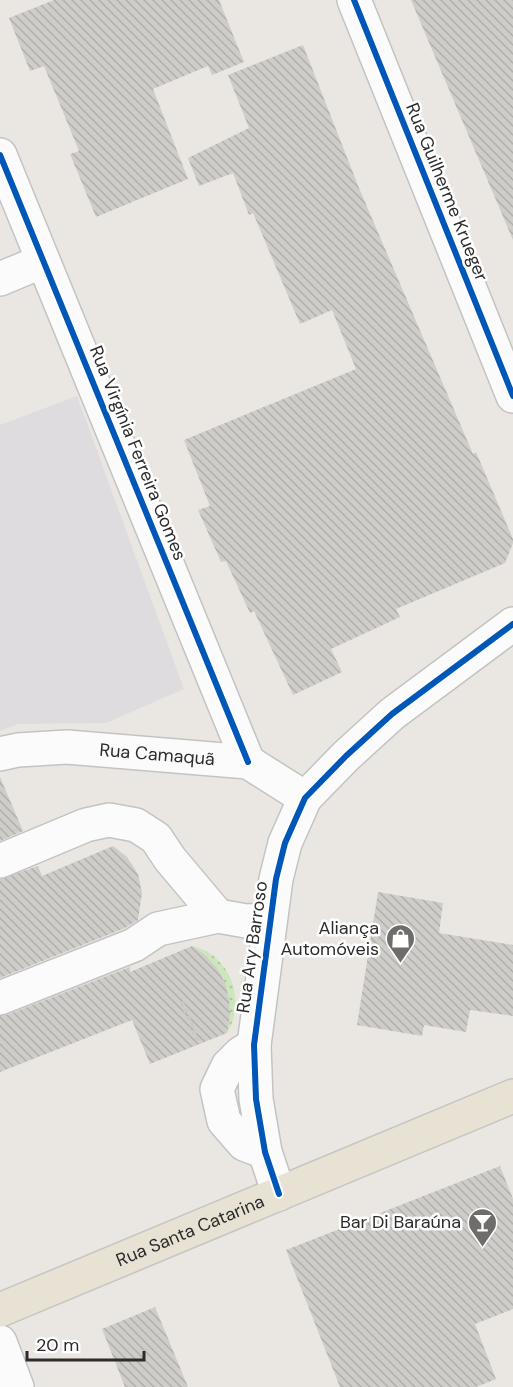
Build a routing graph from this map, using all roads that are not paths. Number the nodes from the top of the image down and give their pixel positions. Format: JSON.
{"nodes":[{"id":1,"x":354,"y":0,"type":"edge"},
{"id":2,"x":0,"y":155,"type":"edge"},
{"id":3,"x":43,"y":261,"type":"junction"},
{"id":4,"x":0,"y":279,"type":"edge"},
{"id":5,"x":513,"y":396,"type":"edge"},
{"id":6,"x":513,"y":624,"type":"edge"},
{"id":7,"x":0,"y":754,"type":"edge"},
{"id":8,"x":248,"y":762,"type":"junction"},
{"id":9,"x":305,"y":798,"type":"junction"},
{"id":10,"x":170,"y":859,"type":"junction"},
{"id":11,"x":0,"y":861,"type":"edge"},
{"id":12,"x":218,"y":916,"type":"junction"},
{"id":13,"x":270,"y":920,"type":"junction"},
{"id":14,"x":158,"y":929,"type":"junction"},
{"id":15,"x":0,"y":998,"type":"edge"},
{"id":16,"x":513,"y":1096,"type":"edge"},
{"id":17,"x":279,"y":1194,"type":"junction"},
{"id":18,"x":0,"y":1310,"type":"edge"},
{"id":19,"x":0,"y":1342,"type":"edge"},
{"id":20,"x":17,"y":1387,"type":"edge"}],
"edges":[{"from":1,"to":5,"type":"street","name":"Rua Guilherme Krueger"},
{"from":2,"to":3,"type":"street","name":"Rua Virgínia Ferreira Gomes"},
{"from":3,"to":4,"type":"street"},
{"from":3,"to":8,"type":"street","name":"Rua Virgínia Ferreira Gomes"},
{"from":6,"to":9,"type":"street","name":"Rua Ary Barroso"},
{"from":7,"to":8,"type":"street","name":"Rua Camaquã"},
{"from":8,"to":9,"type":"street","name":"Rua Camaquã"},
{"from":9,"to":13,"type":"street","name":"Rua Ary Barroso"},
{"from":10,"to":11,"type":"street"},
{"from":10,"to":12,"type":"street"},
{"from":10,"to":14,"type":"street"},
{"from":12,"to":13,"type":"street"},
{"from":12,"to":14,"type":"street"},
{"from":13,"to":17,"type":"street","name":"Rua Ary Barroso"},
{"from":14,"to":15,"type":"street"},
{"from":16,"to":17,"type":"main road","name":"Rua Santa Catarina"},
{"from":17,"to":18,"type":"main road","name":"Rua Santa Catarina"},
{"from":19,"to":20,"type":"street"}]}
